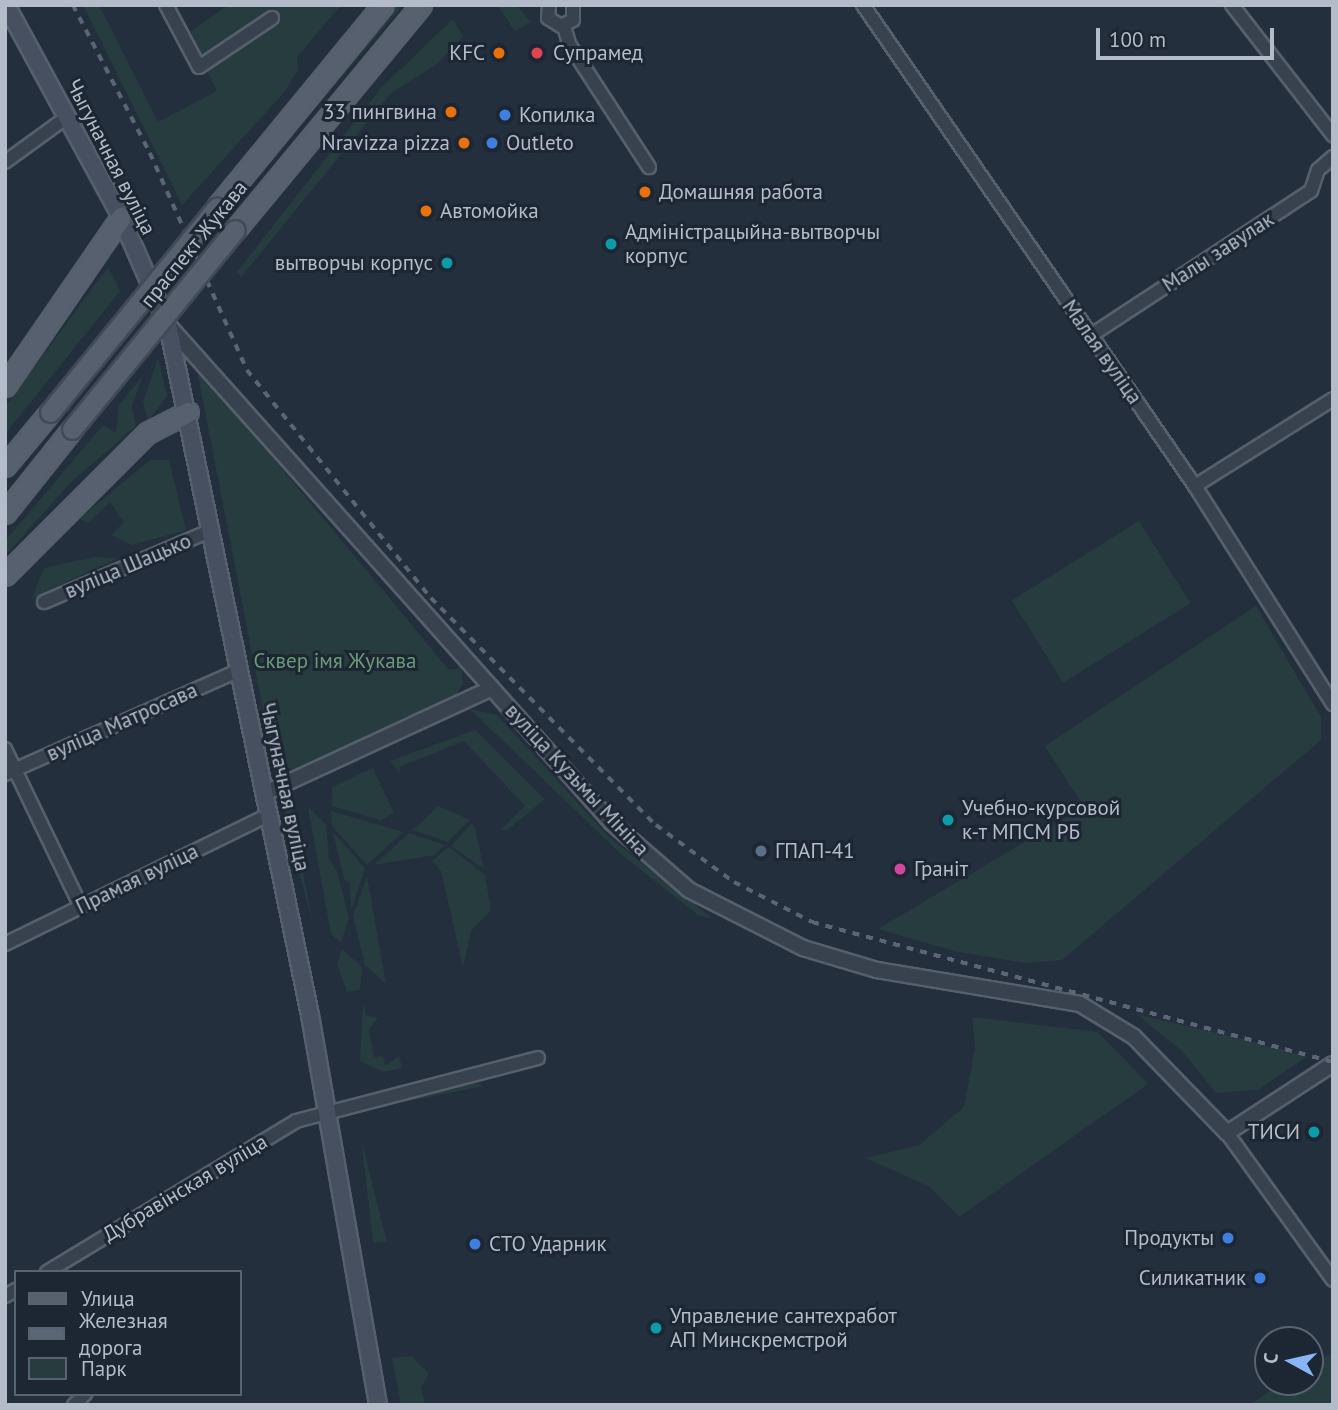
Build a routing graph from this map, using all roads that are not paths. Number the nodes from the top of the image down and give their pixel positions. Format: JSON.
{"nodes":[{"id":1,"x":6,"y":5,"type":"edge"},
{"id":2,"x":166,"y":5,"type":"edge"},
{"id":3,"x":383,"y":5,"type":"edge"},
{"id":4,"x":421,"y":5,"type":"edge"},
{"id":5,"x":573,"y":5,"type":"edge"},
{"id":6,"x":863,"y":5,"type":"edge"},
{"id":7,"x":544,"y":7,"type":"edge"},
{"id":8,"x":1237,"y":7,"type":"edge"},
{"id":9,"x":272,"y":19,"type":"dead end"},
{"id":10,"x":564,"y":26,"type":"junction"},
{"id":11,"x":67,"y":117,"type":"junction"},
{"id":12,"x":1333,"y":135,"type":"edge"},
{"id":13,"x":1333,"y":157,"type":"edge"},
{"id":14,"x":5,"y":162,"type":"edge"},
{"id":15,"x":649,"y":167,"type":"dead end"},
{"id":16,"x":121,"y":217,"type":"junction"},
{"id":17,"x":168,"y":325,"type":"junction"},
{"id":18,"x":1090,"y":336,"type":"junction"},
{"id":19,"x":5,"y":386,"type":"edge"},
{"id":20,"x":1333,"y":399,"type":"edge"},
{"id":21,"x":187,"y":412,"type":"junction"},
{"id":22,"x":5,"y":466,"type":"edge"},
{"id":23,"x":1195,"y":486,"type":"junction"},
{"id":24,"x":5,"y":513,"type":"edge"},
{"id":25,"x":212,"y":530,"type":"junction"},
{"id":26,"x":5,"y":575,"type":"edge"},
{"id":27,"x":44,"y":602,"type":"dead end"},
{"id":28,"x":240,"y":670,"type":"junction"},
{"id":29,"x":492,"y":688,"type":"junction"},
{"id":30,"x":1333,"y":704,"type":"edge"},
{"id":31,"x":5,"y":749,"type":"edge"},
{"id":32,"x":10,"y":772,"type":"edge"},
{"id":33,"x":265,"y":793,"type":"junction"},
{"id":34,"x":270,"y":814,"type":"junction"},
{"id":35,"x":81,"y":907,"type":"junction"},
{"id":36,"x":5,"y":944,"type":"edge"},
{"id":37,"x":537,"y":1058,"type":"dead end"},
{"id":38,"x":1333,"y":1064,"type":"edge"},
{"id":39,"x":326,"y":1110,"type":"junction"},
{"id":40,"x":1227,"y":1133,"type":"junction"},
{"id":41,"x":50,"y":1270,"type":"edge"},
{"id":42,"x":1333,"y":1280,"type":"edge"},
{"id":43,"x":378,"y":1405,"type":"edge"}],
"edges":[{"from":1,"to":11,"type":"main road","name":"Чыгуначная вуліца"},
{"from":2,"to":9,"type":"street"},
{"from":3,"to":22,"type":"main road","name":"праспект Жукава","bridge":true},
{"from":4,"to":24,"type":"main road","name":"праспект Жукава","bridge":true},
{"from":5,"to":10,"type":"street"},
{"from":6,"to":18,"type":"street","name":"Малая вуліца"},
{"from":7,"to":10,"type":"street"},
{"from":8,"to":12,"type":"street"},
{"from":10,"to":15,"type":"street"},
{"from":11,"to":14,"type":"street"},
{"from":11,"to":16,"type":"main road","name":"Чыгуначная вуліца"},
{"from":13,"to":18,"type":"street","name":"Малы завулак"},
{"from":16,"to":17,"type":"main road","name":"Чыгуначная вуліца"},
{"from":16,"to":19,"type":"main road"},
{"from":17,"to":21,"type":"main road","name":"Чыгуначная вуліца"},
{"from":17,"to":29,"type":"street","name":"вуліца Кузьмы Мініна"},
{"from":18,"to":23,"type":"street","name":"Малая вуліца"},
{"from":20,"to":23,"type":"street"},
{"from":21,"to":25,"type":"main road","name":"Чыгуначная вуліца"},
{"from":21,"to":26,"type":"main road"},
{"from":23,"to":30,"type":"street","name":"Малая вуліца"},
{"from":25,"to":27,"type":"street","name":"вуліца Шацько"},
{"from":25,"to":28,"type":"main road","name":"Чыгуначная вуліца"},
{"from":28,"to":32,"type":"street","name":"вуліца Матросава"},
{"from":28,"to":33,"type":"main road","name":"Чыгуначная вуліца"},
{"from":29,"to":33,"type":"street"},
{"from":29,"to":40,"type":"street","name":"вуліца Кузьмы Мініна"},
{"from":31,"to":32,"type":"street"},
{"from":32,"to":35,"type":"street"},
{"from":33,"to":34,"type":"main road","name":"Чыгуначная вуліца"},
{"from":34,"to":35,"type":"street","name":"Прамая вуліца"},
{"from":34,"to":39,"type":"main road","name":"Чыгуначная вуліца"},
{"from":35,"to":36,"type":"street","name":"Прамая вуліца"},
{"from":37,"to":39,"type":"street","name":"Дубравінская вуліца"},
{"from":38,"to":40,"type":"street"},
{"from":39,"to":41,"type":"street","name":"Дубравінская вуліца"},
{"from":39,"to":43,"type":"main road","name":"Чыгуначная вуліца"},
{"from":40,"to":42,"type":"street","name":"вуліца Кузьмы Мініна"}]}
